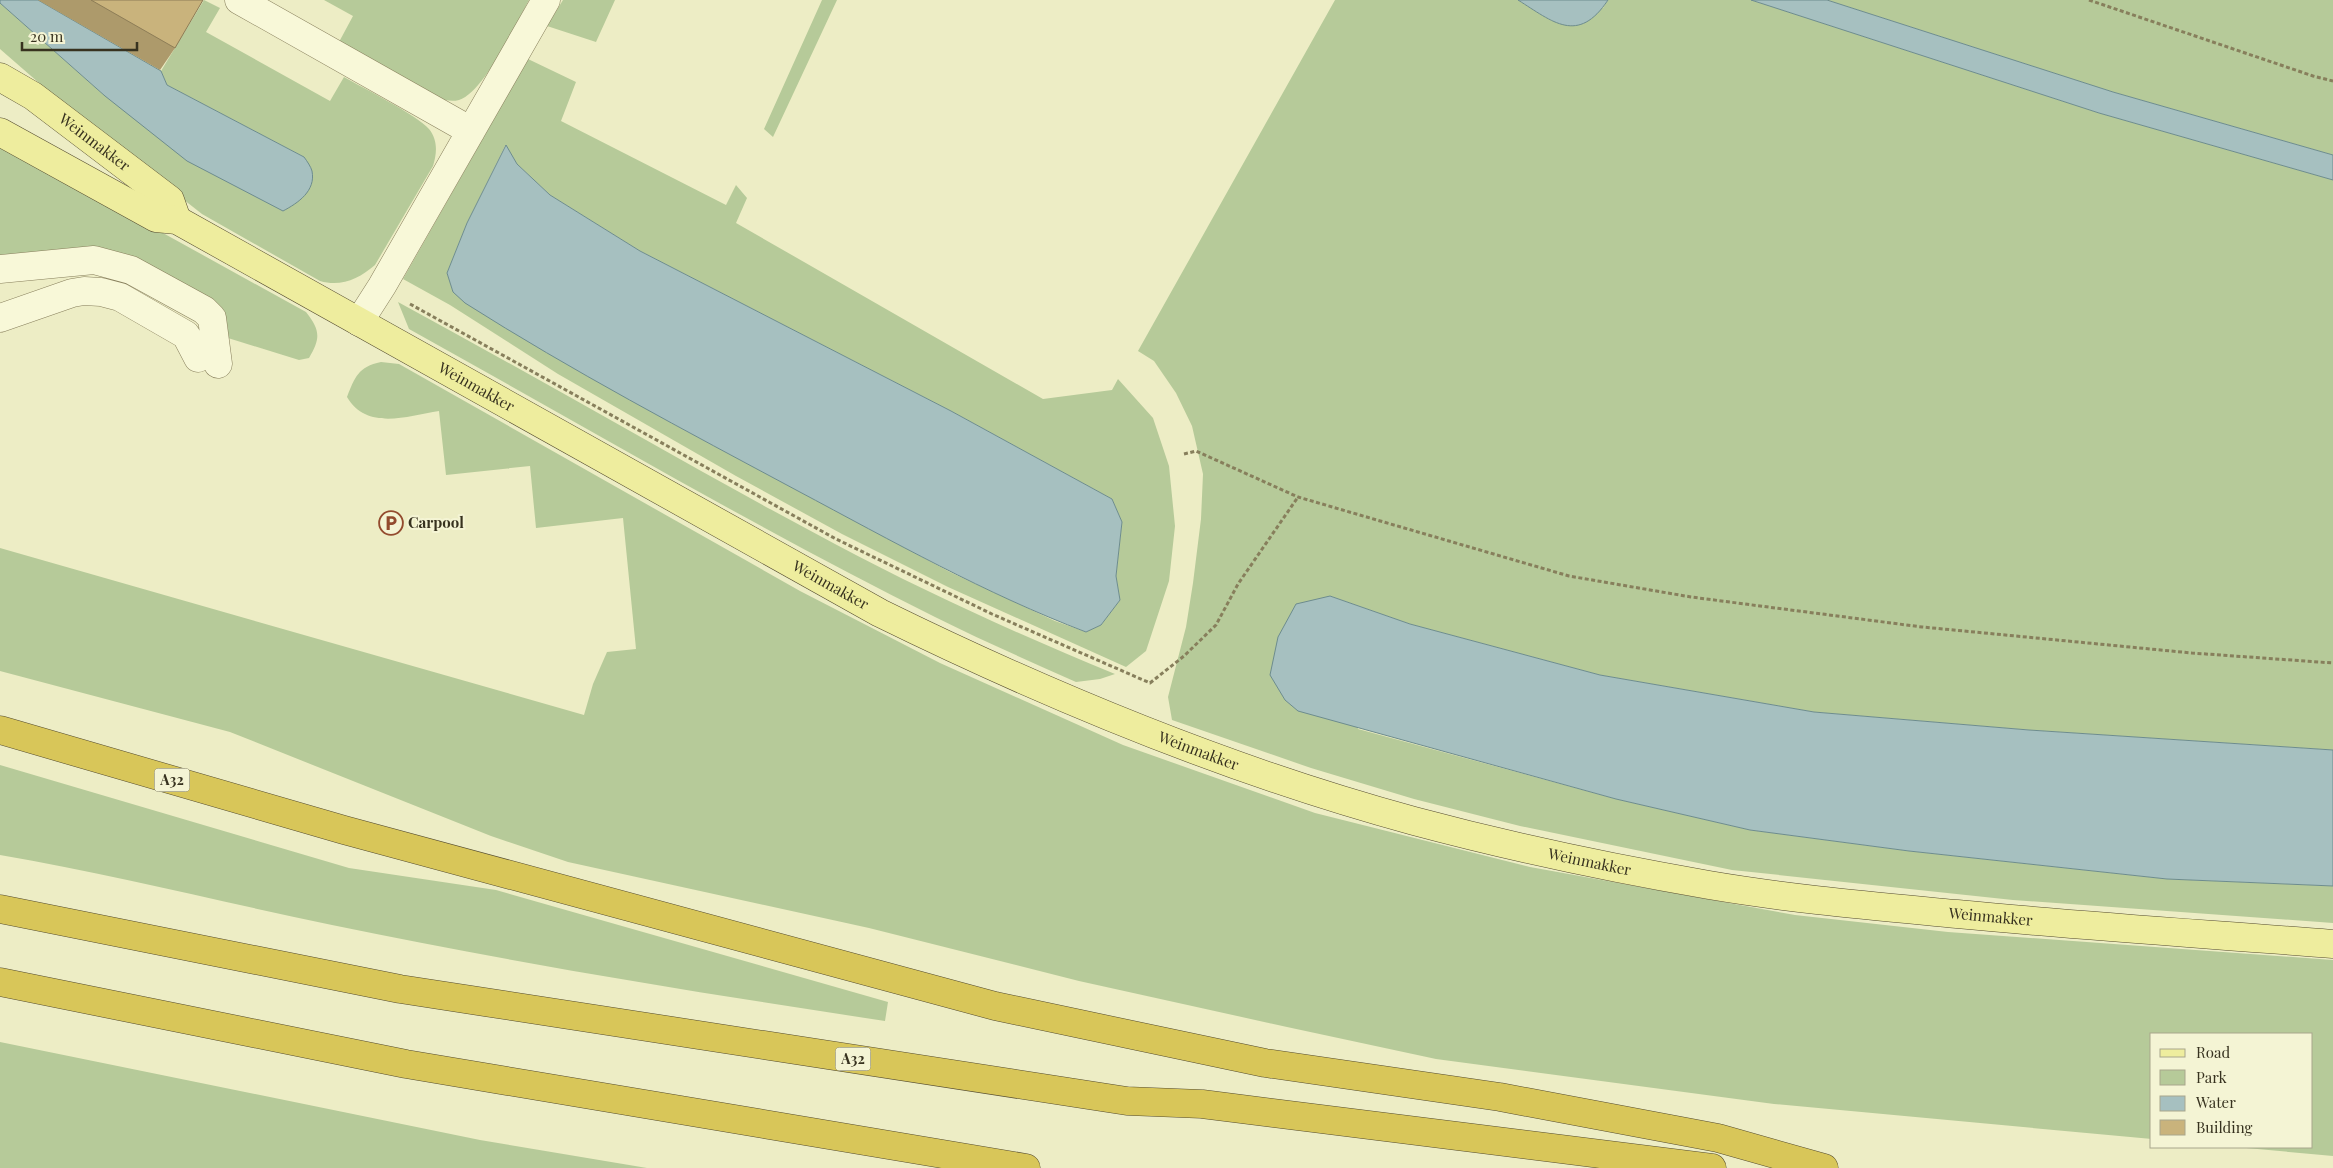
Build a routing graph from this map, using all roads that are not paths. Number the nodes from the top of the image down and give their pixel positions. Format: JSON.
{"nodes":[{"id":1,"x":239,"y":0,"type":"edge"},
{"id":2,"x":546,"y":0,"type":"edge"},
{"id":3,"x":0,"y":77,"type":"edge"},
{"id":4,"x":471,"y":131,"type":"junction"},
{"id":5,"x":0,"y":132,"type":"edge"},
{"id":6,"x":176,"y":220,"type":"junction"},
{"id":7,"x":0,"y":268,"type":"edge"},
{"id":8,"x":0,"y":318,"type":"edge"},
{"id":9,"x":359,"y":322,"type":"junction"},
{"id":10,"x":0,"y":730,"type":"edge"},
{"id":11,"x":0,"y":909,"type":"edge"},
{"id":12,"x":2333,"y":944,"type":"edge"},
{"id":13,"x":0,"y":982,"type":"edge"},
{"id":14,"x":1026,"y":1168,"type":"edge"},
{"id":15,"x":1712,"y":1168,"type":"edge"},
{"id":16,"x":1824,"y":1168,"type":"edge"}],
"edges":[{"from":1,"to":4,"type":"lane"},
{"from":2,"to":4,"type":"lane"},
{"from":3,"to":6,"type":"main road","name":"Weinmakker"},
{"from":4,"to":9,"type":"lane"},
{"from":5,"to":6,"type":"main road","name":"Weinmakker"},
{"from":6,"to":9,"type":"main road","name":"Weinmakker"},
{"from":7,"to":8,"type":"lane"},
{"from":9,"to":12,"type":"main road","name":"Weinmakker"},
{"from":10,"to":16,"type":"highway","number":"A32"},
{"from":11,"to":15,"type":"highway","number":"A32"},
{"from":13,"to":14,"type":"highway"}]}
